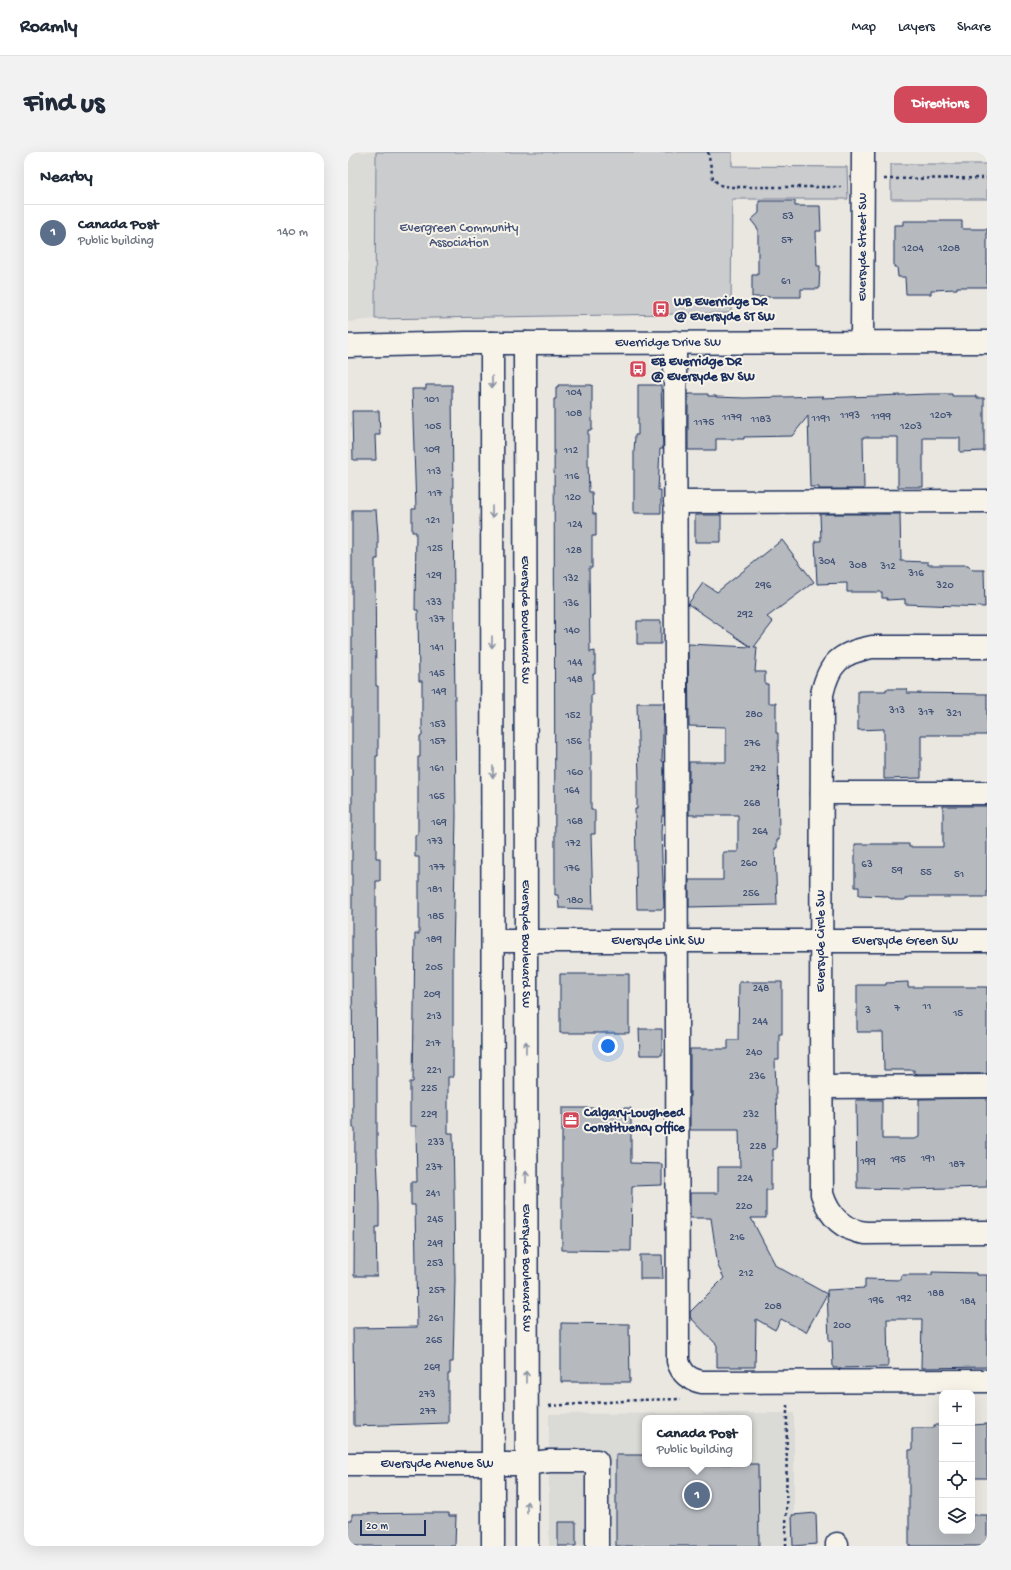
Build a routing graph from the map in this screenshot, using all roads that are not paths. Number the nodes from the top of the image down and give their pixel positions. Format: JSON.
{"nodes":[{"id":1,"x":863,"y":152,"type":"edge"},
{"id":2,"x":676,"y":342,"type":"junction"},
{"id":3,"x":862,"y":342,"type":"junction"},
{"id":4,"x":987,"y":342,"type":"edge"},
{"id":5,"x":492,"y":343,"type":"junction"},
{"id":6,"x":525,"y":343,"type":"junction"},
{"id":7,"x":348,"y":346,"type":"edge"},
{"id":8,"x":676,"y":502,"type":"junction"},
{"id":9,"x":987,"y":502,"type":"edge"},
{"id":10,"x":987,"y":647,"type":"edge"},
{"id":11,"x":822,"y":793,"type":"junction"},
{"id":12,"x":987,"y":793,"type":"edge"},
{"id":13,"x":493,"y":941,"type":"junction"},
{"id":14,"x":525,"y":941,"type":"junction"},
{"id":15,"x":676,"y":941,"type":"junction"},
{"id":16,"x":822,"y":941,"type":"junction"},
{"id":17,"x":987,"y":941,"type":"edge"},
{"id":18,"x":987,"y":1086,"type":"edge"},
{"id":19,"x":822,"y":1087,"type":"junction"},
{"id":20,"x":987,"y":1232,"type":"edge"},
{"id":21,"x":987,"y":1381,"type":"edge"},
{"id":22,"x":348,"y":1464,"type":"edge"},
{"id":23,"x":494,"y":1464,"type":"junction"},
{"id":24,"x":526,"y":1464,"type":"junction"},
{"id":25,"x":493,"y":1546,"type":"edge"},
{"id":26,"x":527,"y":1546,"type":"edge"},
{"id":27,"x":596,"y":1546,"type":"edge"}],
"edges":[{"from":1,"to":3,"type":"street","name":"Eversyde Street SW"},
{"from":2,"to":3,"type":"street","name":"Everridge Drive SW"},
{"from":2,"to":6,"type":"street","name":"Everridge Drive SW"},
{"from":2,"to":8,"type":"street"},
{"from":3,"to":4,"type":"street","name":"Everridge Drive SW"},
{"from":5,"to":6,"type":"street","name":"Everridge Drive SW"},
{"from":5,"to":7,"type":"street","name":"Everridge Drive SW"},
{"from":5,"to":13,"type":"street","one_way":true},
{"from":6,"to":14,"type":"street","name":"Eversyde Boulevard SW"},
{"from":8,"to":9,"type":"street"},
{"from":8,"to":15,"type":"street"},
{"from":10,"to":11,"type":"street","name":"Eversyde Circle SW"},
{"from":11,"to":12,"type":"street"},
{"from":11,"to":16,"type":"street","name":"Eversyde Circle SW"},
{"from":13,"to":14,"type":"street","name":"Eversyde Link SW"},
{"from":13,"to":23,"type":"street"},
{"from":14,"to":15,"type":"street","name":"Eversyde Link SW"},
{"from":24,"to":14,"type":"street","name":"Eversyde Boulevard SW","one_way":true},
{"from":15,"to":16,"type":"street","name":"Eversyde Link SW"},
{"from":15,"to":21,"type":"street"},
{"from":16,"to":17,"type":"street","name":"Eversyde Green SW"},
{"from":16,"to":19,"type":"street","name":"Eversyde Circle SW"},
{"from":18,"to":19,"type":"street"},
{"from":19,"to":20,"type":"street","name":"Eversyde Circle SW"},
{"from":22,"to":23,"type":"street","name":"Eversyde Avenue SW"},
{"from":23,"to":24,"type":"street","name":"Eversyde Avenue SW"},
{"from":23,"to":25,"type":"street"},
{"from":26,"to":24,"type":"street","name":"Eversyde Boulevard SW","one_way":true},
{"from":24,"to":27,"type":"street","name":"Eversyde Avenue SW"}]}
